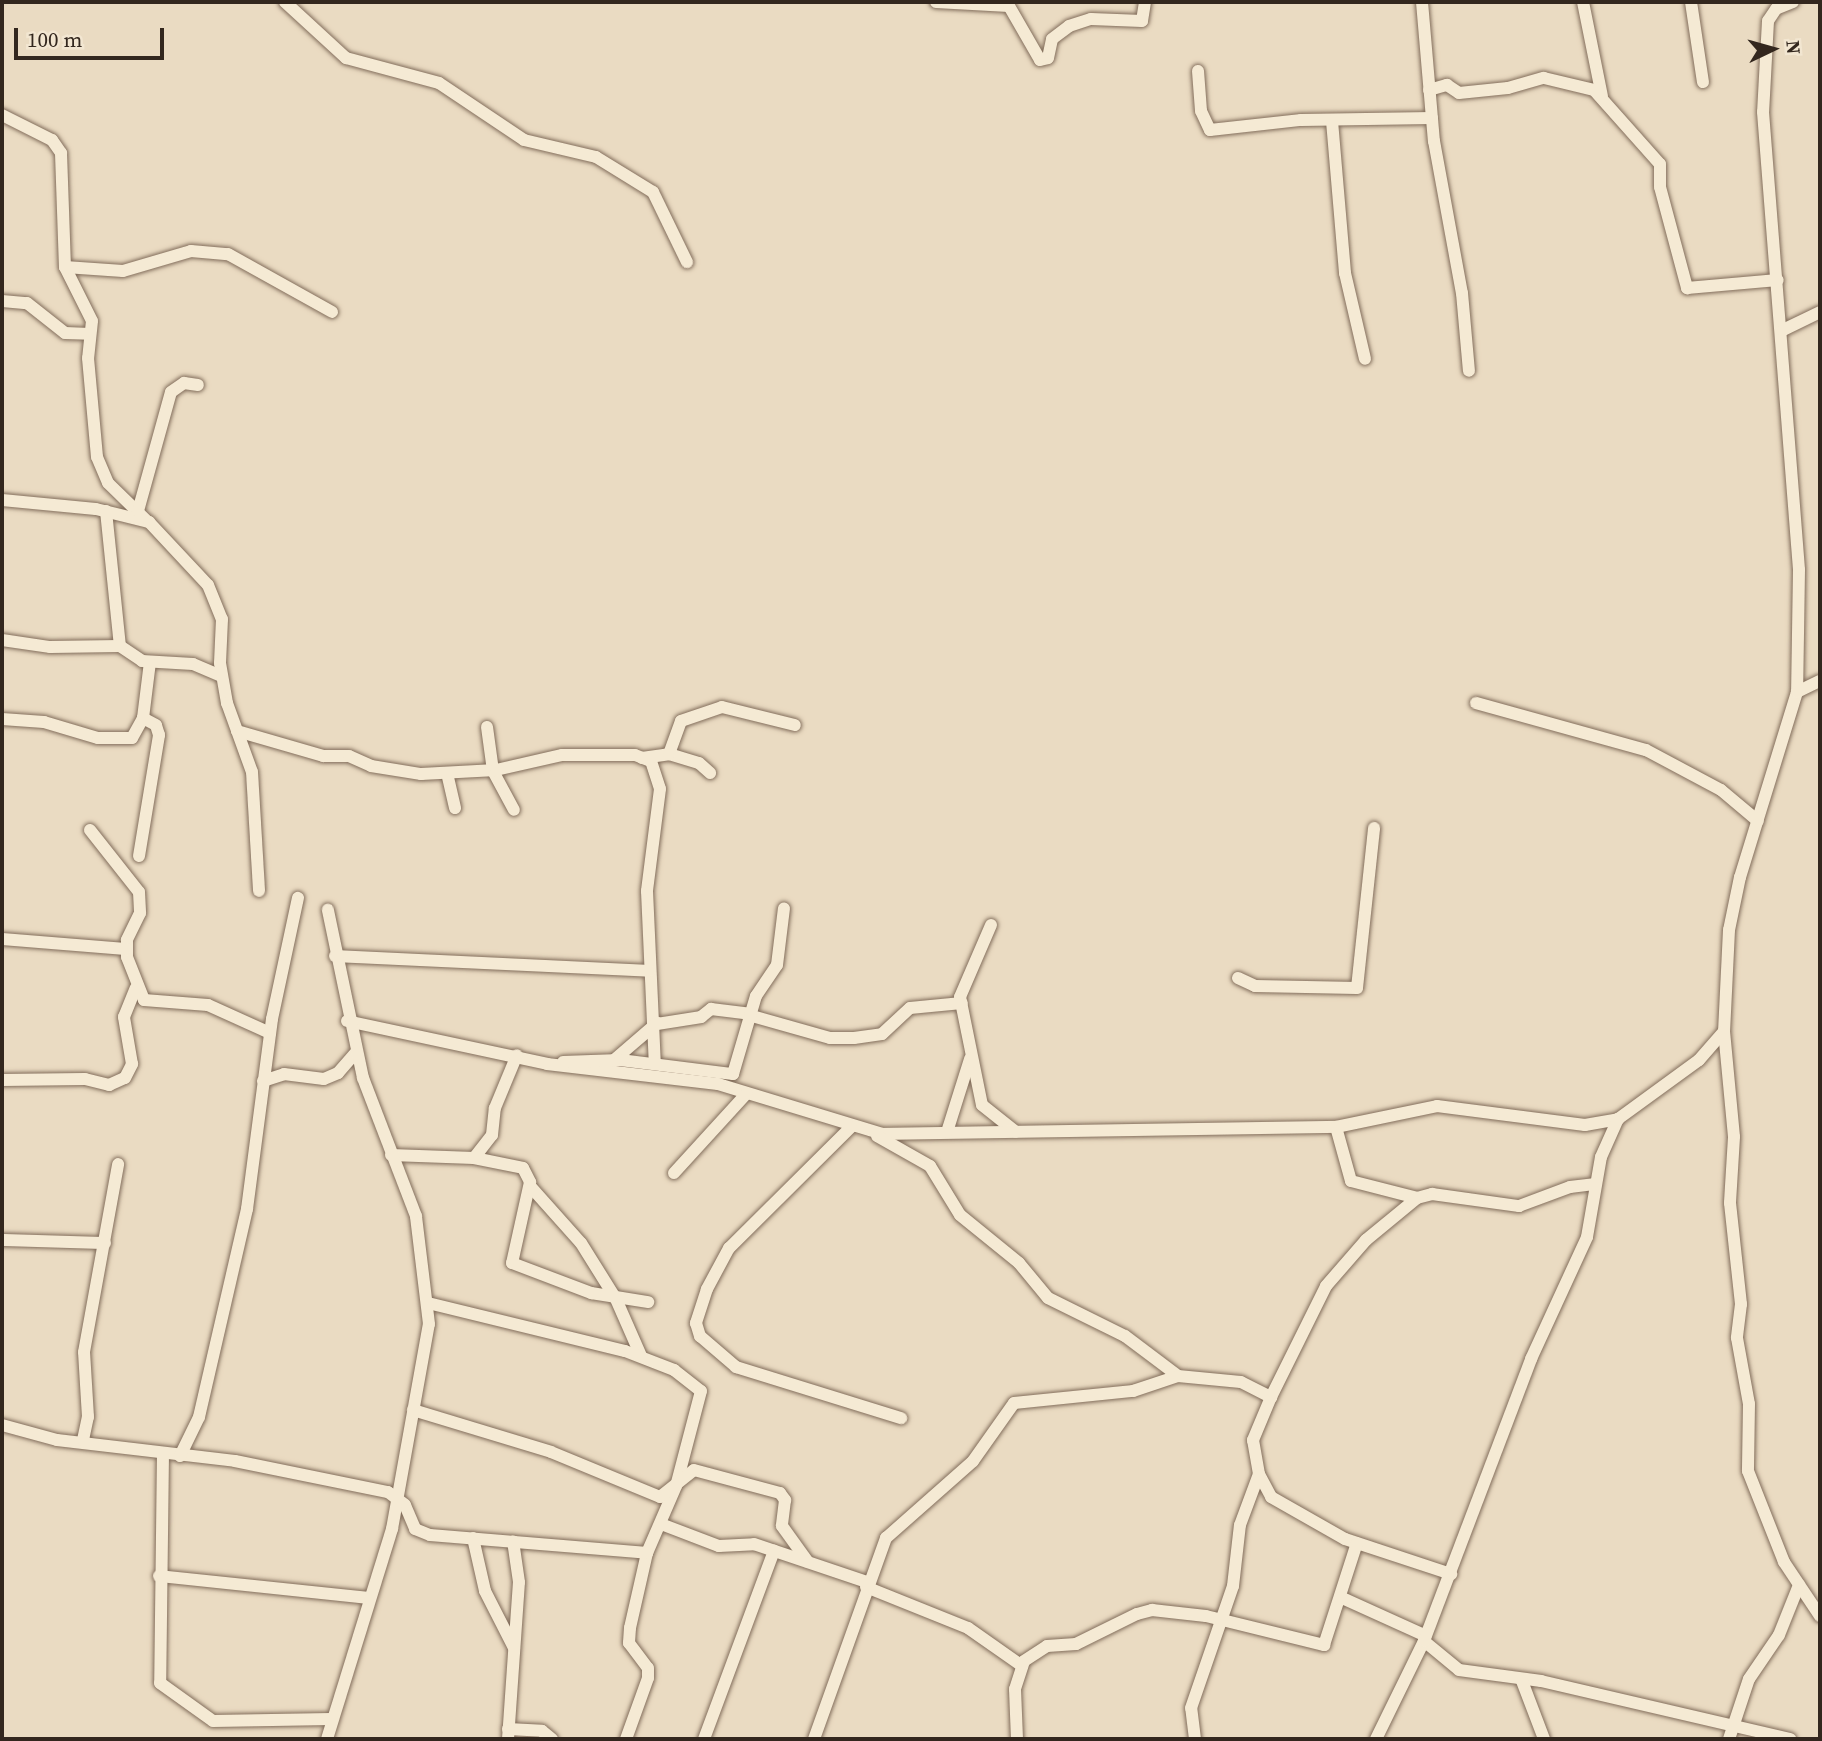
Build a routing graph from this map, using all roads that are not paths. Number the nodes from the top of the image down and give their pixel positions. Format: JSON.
{"nodes":[{"id":1,"x":285,"y":2,"type":"edge"},
{"id":2,"x":936,"y":2,"type":"edge"},
{"id":3,"x":1145,"y":2,"type":"edge"},
{"id":4,"x":1422,"y":2,"type":"edge"},
{"id":5,"x":1583,"y":2,"type":"edge"},
{"id":6,"x":1691,"y":2,"type":"edge"},
{"id":7,"x":1793,"y":2,"type":"edge"},
{"id":8,"x":1198,"y":71,"type":"dead end"},
{"id":9,"x":1703,"y":82,"type":"dead end"},
{"id":10,"x":1429,"y":90,"type":"junction"},
{"id":11,"x":1602,"y":96,"type":"junction"},
{"id":12,"x":2,"y":115,"type":"edge"},
{"id":13,"x":1432,"y":118,"type":"junction"},
{"id":14,"x":1332,"y":121,"type":"junction"},
{"id":15,"x":687,"y":262,"type":"dead end"},
{"id":16,"x":65,"y":267,"type":"junction"},
{"id":17,"x":1778,"y":279,"type":"junction"},
{"id":18,"x":2,"y":301,"type":"edge"},
{"id":19,"x":332,"y":312,"type":"dead end"},
{"id":20,"x":1820,"y":312,"type":"edge"},
{"id":21,"x":1783,"y":330,"type":"junction"},
{"id":22,"x":90,"y":334,"type":"junction"},
{"id":23,"x":1364,"y":359,"type":"dead end"},
{"id":24,"x":1469,"y":371,"type":"dead end"},
{"id":25,"x":198,"y":385,"type":"dead end"},
{"id":26,"x":2,"y":499,"type":"edge"},
{"id":27,"x":138,"y":511,"type":"junction"},
{"id":28,"x":106,"y":512,"type":"junction"},
{"id":29,"x":149,"y":522,"type":"junction"},
{"id":30,"x":2,"y":640,"type":"edge"},
{"id":31,"x":120,"y":646,"type":"junction"},
{"id":32,"x":150,"y":662,"type":"junction"},
{"id":33,"x":222,"y":676,"type":"junction"},
{"id":34,"x":1820,"y":681,"type":"edge"},
{"id":35,"x":1797,"y":692,"type":"junction"},
{"id":36,"x":1476,"y":703,"type":"dead end"},
{"id":37,"x":143,"y":718,"type":"junction"},
{"id":38,"x":2,"y":719,"type":"edge"},
{"id":39,"x":795,"y":726,"type":"dead end"},
{"id":40,"x":487,"y":727,"type":"dead end"},
{"id":41,"x":237,"y":731,"type":"junction"},
{"id":42,"x":669,"y":754,"type":"junction"},
{"id":43,"x":642,"y":758,"type":"junction"},
{"id":44,"x":493,"y":771,"type":"junction"},
{"id":45,"x":710,"y":773,"type":"dead end"},
{"id":46,"x":447,"y":774,"type":"junction"},
{"id":47,"x":455,"y":808,"type":"dead end"},
{"id":48,"x":514,"y":810,"type":"dead end"},
{"id":49,"x":1758,"y":821,"type":"junction"},
{"id":50,"x":1374,"y":828,"type":"dead end"},
{"id":51,"x":90,"y":830,"type":"dead end"},
{"id":52,"x":139,"y":856,"type":"dead end"},
{"id":53,"x":259,"y":891,"type":"dead end"},
{"id":54,"x":298,"y":898,"type":"dead end"},
{"id":55,"x":784,"y":908,"type":"dead end"},
{"id":56,"x":328,"y":910,"type":"dead end"},
{"id":57,"x":991,"y":925,"type":"dead end"},
{"id":58,"x":2,"y":939,"type":"edge"},
{"id":59,"x":127,"y":949,"type":"junction"},
{"id":60,"x":335,"y":956,"type":"junction"},
{"id":61,"x":650,"y":971,"type":"junction"},
{"id":62,"x":1238,"y":978,"type":"dead end"},
{"id":63,"x":136,"y":988,"type":"junction"},
{"id":64,"x":962,"y":1003,"type":"junction"},
{"id":65,"x":752,"y":1015,"type":"junction"},
{"id":66,"x":347,"y":1021,"type":"junction"},
{"id":67,"x":657,"y":1024,"type":"junction"},
{"id":68,"x":1724,"y":1031,"type":"junction"},
{"id":69,"x":270,"y":1033,"type":"junction"},
{"id":70,"x":356,"y":1052,"type":"junction"},
{"id":71,"x":517,"y":1055,"type":"junction"},
{"id":72,"x":970,"y":1059,"type":"junction"},
{"id":73,"x":614,"y":1060,"type":"junction"},
{"id":74,"x":547,"y":1064,"type":"junction"},
{"id":75,"x":655,"y":1064,"type":"junction"},
{"id":76,"x":2,"y":1080,"type":"edge"},
{"id":77,"x":263,"y":1082,"type":"junction"},
{"id":78,"x":747,"y":1093,"type":"junction"},
{"id":79,"x":1618,"y":1119,"type":"junction"},
{"id":80,"x":851,"y":1126,"type":"junction"},
{"id":81,"x":1336,"y":1127,"type":"junction"},
{"id":82,"x":947,"y":1132,"type":"junction"},
{"id":83,"x":870,"y":1133,"type":"junction"},
{"id":84,"x":1018,"y":1133,"type":"junction"},
{"id":85,"x":391,"y":1155,"type":"junction"},
{"id":86,"x":474,"y":1158,"type":"junction"},
{"id":87,"x":118,"y":1164,"type":"dead end"},
{"id":88,"x":674,"y":1173,"type":"dead end"},
{"id":89,"x":1596,"y":1184,"type":"junction"},
{"id":90,"x":530,"y":1186,"type":"junction"},
{"id":91,"x":1417,"y":1198,"type":"junction"},
{"id":92,"x":2,"y":1240,"type":"edge"},
{"id":93,"x":105,"y":1243,"type":"junction"},
{"id":94,"x":616,"y":1300,"type":"junction"},
{"id":95,"x":648,"y":1302,"type":"dead end"},
{"id":96,"x":428,"y":1303,"type":"junction"},
{"id":97,"x":641,"y":1356,"type":"junction"},
{"id":98,"x":1178,"y":1376,"type":"junction"},
{"id":99,"x":1271,"y":1397,"type":"junction"},
{"id":100,"x":413,"y":1410,"type":"junction"},
{"id":101,"x":901,"y":1418,"type":"dead end"},
{"id":102,"x":2,"y":1425,"type":"edge"},
{"id":103,"x":83,"y":1440,"type":"junction"},
{"id":104,"x":163,"y":1453,"type":"junction"},
{"id":105,"x":180,"y":1456,"type":"junction"},
{"id":106,"x":1259,"y":1474,"type":"junction"},
{"id":107,"x":676,"y":1486,"type":"junction"},
{"id":108,"x":398,"y":1497,"type":"junction"},
{"id":109,"x":661,"y":1524,"type":"junction"},
{"id":110,"x":473,"y":1538,"type":"junction"},
{"id":111,"x":513,"y":1541,"type":"junction"},
{"id":112,"x":1357,"y":1543,"type":"junction"},
{"id":113,"x":774,"y":1551,"type":"junction"},
{"id":114,"x":647,"y":1553,"type":"junction"},
{"id":115,"x":808,"y":1562,"type":"junction"},
{"id":116,"x":1451,"y":1574,"type":"junction"},
{"id":117,"x":159,"y":1576,"type":"junction"},
{"id":118,"x":867,"y":1585,"type":"junction"},
{"id":119,"x":1799,"y":1585,"type":"junction"},
{"id":120,"x":1340,"y":1597,"type":"junction"},
{"id":121,"x":368,"y":1598,"type":"junction"},
{"id":122,"x":1820,"y":1616,"type":"edge"},
{"id":123,"x":1222,"y":1620,"type":"junction"},
{"id":124,"x":1425,"y":1638,"type":"junction"},
{"id":125,"x":514,"y":1648,"type":"junction"},
{"id":126,"x":1022,"y":1666,"type":"junction"},
{"id":127,"x":1522,"y":1681,"type":"junction"},
{"id":128,"x":331,"y":1719,"type":"junction"},
{"id":129,"x":1735,"y":1724,"type":"junction"},
{"id":130,"x":508,"y":1734,"type":"edge"},
{"id":131,"x":327,"y":1739,"type":"edge"},
{"id":132,"x":552,"y":1739,"type":"edge"},
{"id":133,"x":625,"y":1739,"type":"edge"},
{"id":134,"x":704,"y":1739,"type":"edge"},
{"id":135,"x":814,"y":1739,"type":"edge"},
{"id":136,"x":1017,"y":1739,"type":"edge"},
{"id":137,"x":1195,"y":1739,"type":"edge"},
{"id":138,"x":1376,"y":1739,"type":"edge"},
{"id":139,"x":1544,"y":1739,"type":"edge"},
{"id":140,"x":1729,"y":1739,"type":"edge"},
{"id":141,"x":1790,"y":1739,"type":"edge"}],
"edges":[{"from":1,"to":15,"type":"street"},
{"from":2,"to":3,"type":"street"},
{"from":4,"to":10,"type":"street"},
{"from":5,"to":11,"type":"street"},
{"from":6,"to":9,"type":"street"},
{"from":7,"to":17,"type":"street"},
{"from":8,"to":14,"type":"street"},
{"from":10,"to":11,"type":"street"},
{"from":10,"to":13,"type":"street"},
{"from":11,"to":17,"type":"street"},
{"from":12,"to":16,"type":"street"},
{"from":13,"to":14,"type":"street"},
{"from":13,"to":24,"type":"street"},
{"from":14,"to":23,"type":"street"},
{"from":16,"to":19,"type":"street"},
{"from":16,"to":22,"type":"street"},
{"from":17,"to":21,"type":"street"},
{"from":18,"to":22,"type":"street"},
{"from":20,"to":21,"type":"street"},
{"from":21,"to":35,"type":"street"},
{"from":22,"to":27,"type":"street"},
{"from":25,"to":27,"type":"street"},
{"from":26,"to":28,"type":"street"},
{"from":27,"to":29,"type":"street"},
{"from":28,"to":29,"type":"street"},
{"from":28,"to":31,"type":"street"},
{"from":29,"to":33,"type":"street"},
{"from":30,"to":31,"type":"street"},
{"from":31,"to":32,"type":"street"},
{"from":32,"to":33,"type":"street"},
{"from":32,"to":37,"type":"street"},
{"from":33,"to":41,"type":"street"},
{"from":34,"to":35,"type":"street"},
{"from":35,"to":49,"type":"street"},
{"from":36,"to":49,"type":"street"},
{"from":37,"to":38,"type":"street"},
{"from":37,"to":52,"type":"street"},
{"from":39,"to":42,"type":"street"},
{"from":40,"to":44,"type":"street"},
{"from":41,"to":46,"type":"street"},
{"from":41,"to":53,"type":"street"},
{"from":42,"to":43,"type":"street"},
{"from":42,"to":45,"type":"street"},
{"from":43,"to":44,"type":"street"},
{"from":43,"to":61,"type":"street"},
{"from":44,"to":46,"type":"street"},
{"from":44,"to":48,"type":"street"},
{"from":46,"to":47,"type":"street"},
{"from":49,"to":68,"type":"street"},
{"from":50,"to":62,"type":"street"},
{"from":51,"to":59,"type":"street"},
{"from":54,"to":69,"type":"street"},
{"from":55,"to":65,"type":"street"},
{"from":56,"to":60,"type":"street"},
{"from":57,"to":64,"type":"street"},
{"from":58,"to":59,"type":"street"},
{"from":59,"to":63,"type":"street"},
{"from":60,"to":61,"type":"street"},
{"from":60,"to":66,"type":"street"},
{"from":61,"to":67,"type":"street"},
{"from":63,"to":69,"type":"street"},
{"from":63,"to":76,"type":"street"},
{"from":64,"to":65,"type":"street"},
{"from":64,"to":72,"type":"street"},
{"from":65,"to":67,"type":"street"},
{"from":65,"to":75,"type":"street"},
{"from":66,"to":70,"type":"street"},
{"from":66,"to":71,"type":"street"},
{"from":67,"to":73,"type":"street"},
{"from":67,"to":75,"type":"street"},
{"from":68,"to":79,"type":"street"},
{"from":68,"to":119,"type":"street"},
{"from":69,"to":77,"type":"street"},
{"from":70,"to":77,"type":"street"},
{"from":70,"to":85,"type":"street"},
{"from":71,"to":74,"type":"street"},
{"from":71,"to":86,"type":"street"},
{"from":72,"to":82,"type":"street"},
{"from":72,"to":84,"type":"street"},
{"from":73,"to":74,"type":"street"},
{"from":73,"to":75,"type":"street"},
{"from":74,"to":78,"type":"street"},
{"from":77,"to":105,"type":"street"},
{"from":78,"to":80,"type":"street"},
{"from":78,"to":88,"type":"street"},
{"from":79,"to":81,"type":"street"},
{"from":79,"to":89,"type":"street"},
{"from":80,"to":83,"type":"street"},
{"from":80,"to":101,"type":"street"},
{"from":81,"to":84,"type":"street"},
{"from":81,"to":91,"type":"street"},
{"from":82,"to":83,"type":"street"},
{"from":82,"to":84,"type":"street"},
{"from":83,"to":98,"type":"street"},
{"from":85,"to":86,"type":"street"},
{"from":85,"to":96,"type":"street"},
{"from":86,"to":90,"type":"street"},
{"from":87,"to":93,"type":"street"},
{"from":89,"to":91,"type":"street"},
{"from":89,"to":116,"type":"street"},
{"from":90,"to":94,"type":"street"},
{"from":90,"to":94,"type":"street"},
{"from":91,"to":99,"type":"street"},
{"from":92,"to":93,"type":"street"},
{"from":93,"to":103,"type":"street"},
{"from":94,"to":95,"type":"street"},
{"from":94,"to":97,"type":"street"},
{"from":96,"to":97,"type":"street"},
{"from":96,"to":100,"type":"street"},
{"from":97,"to":107,"type":"street"},
{"from":98,"to":99,"type":"street"},
{"from":98,"to":118,"type":"street"},
{"from":99,"to":106,"type":"street"},
{"from":100,"to":107,"type":"street"},
{"from":100,"to":108,"type":"street"},
{"from":102,"to":103,"type":"street"},
{"from":103,"to":104,"type":"street"},
{"from":104,"to":105,"type":"street"},
{"from":104,"to":117,"type":"street"},
{"from":105,"to":108,"type":"street"},
{"from":106,"to":112,"type":"street"},
{"from":106,"to":123,"type":"street"},
{"from":107,"to":109,"type":"street"},
{"from":107,"to":115,"type":"street"},
{"from":108,"to":110,"type":"street"},
{"from":108,"to":121,"type":"street"},
{"from":109,"to":113,"type":"street"},
{"from":109,"to":114,"type":"street"},
{"from":110,"to":111,"type":"street"},
{"from":110,"to":125,"type":"street"},
{"from":111,"to":114,"type":"street"},
{"from":111,"to":125,"type":"street"},
{"from":112,"to":116,"type":"street"},
{"from":112,"to":120,"type":"street"},
{"from":113,"to":115,"type":"street"},
{"from":113,"to":134,"type":"street"},
{"from":114,"to":133,"type":"street"},
{"from":115,"to":118,"type":"street"},
{"from":116,"to":124,"type":"street"},
{"from":117,"to":121,"type":"street"},
{"from":117,"to":128,"type":"street"},
{"from":118,"to":126,"type":"street"},
{"from":118,"to":135,"type":"street"},
{"from":119,"to":122,"type":"street"},
{"from":119,"to":129,"type":"street"},
{"from":120,"to":123,"type":"street"},
{"from":120,"to":124,"type":"street"},
{"from":121,"to":128,"type":"street"},
{"from":123,"to":126,"type":"street"},
{"from":123,"to":137,"type":"street"},
{"from":124,"to":127,"type":"street"},
{"from":124,"to":138,"type":"street"},
{"from":125,"to":130,"type":"street"},
{"from":126,"to":136,"type":"street"},
{"from":127,"to":129,"type":"street"},
{"from":127,"to":139,"type":"street"},
{"from":128,"to":131,"type":"street"},
{"from":129,"to":140,"type":"street"},
{"from":129,"to":141,"type":"street"},
{"from":130,"to":132,"type":"street"}]}
